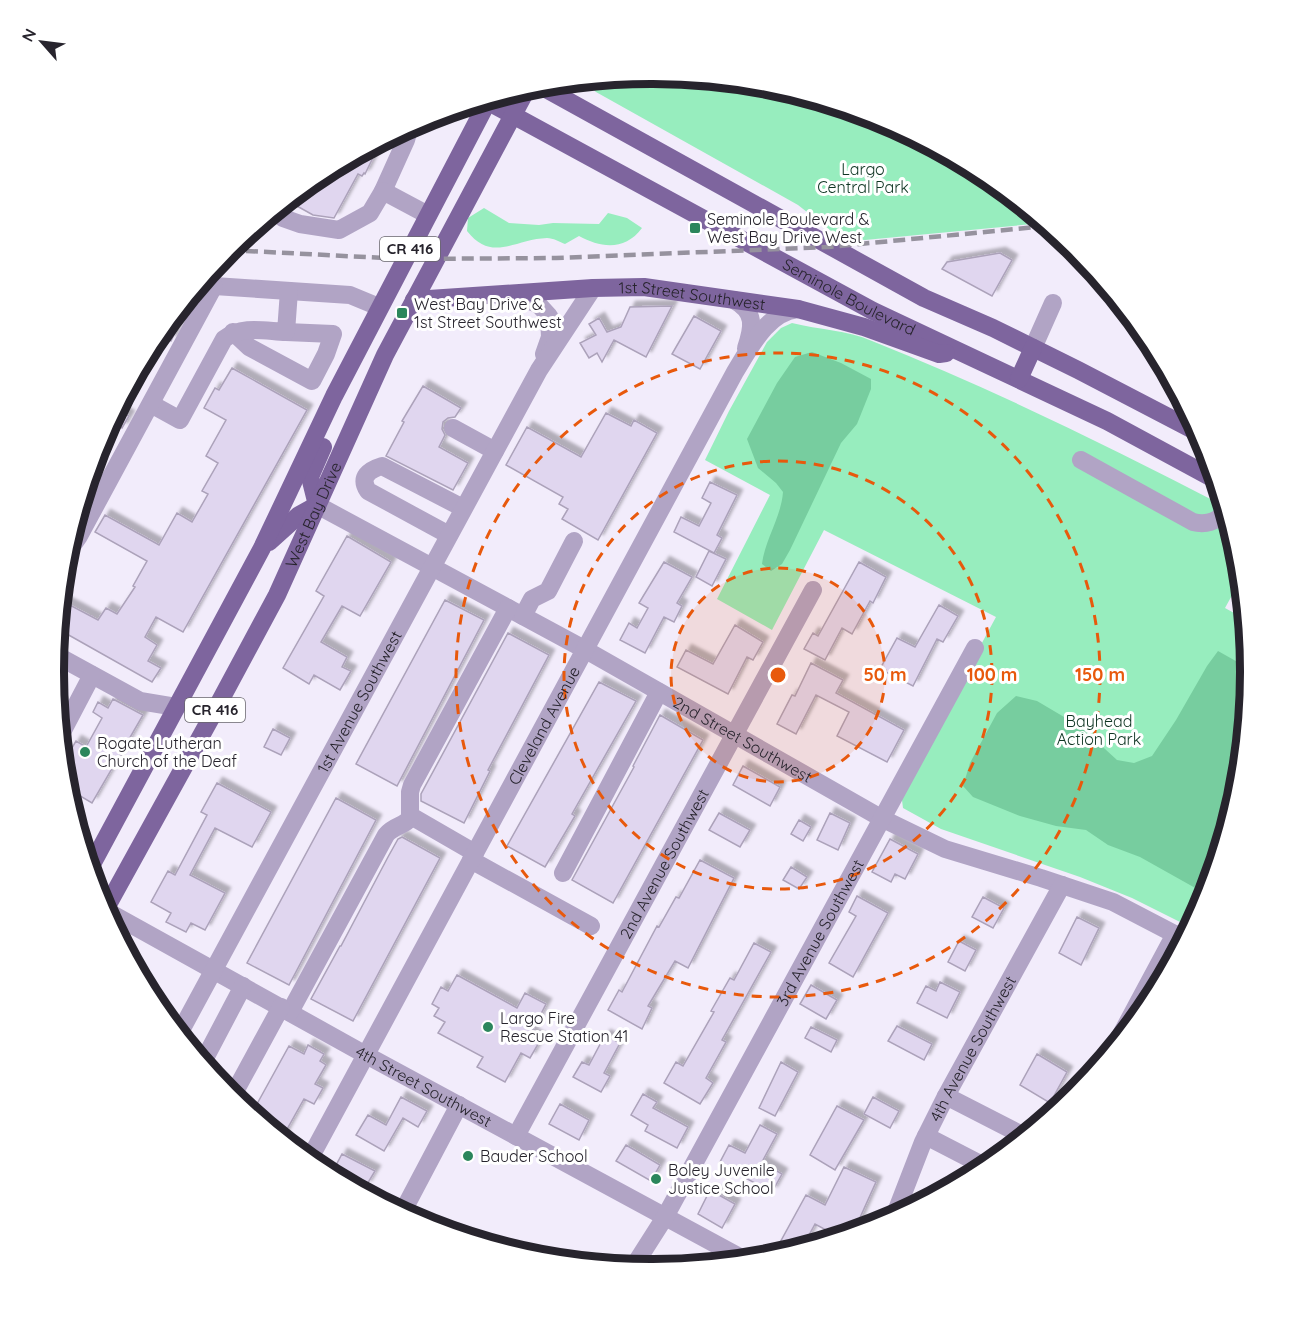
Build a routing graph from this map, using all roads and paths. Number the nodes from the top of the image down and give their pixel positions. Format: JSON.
{"nodes":[{"id":1,"x":553,"y":93,"type":"edge"},
{"id":2,"x":522,"y":99,"type":"edge"},
{"id":3,"x":496,"y":105,"type":"edge"},
{"id":4,"x":482,"y":109,"type":"edge"},
{"id":5,"x":513,"y":115,"type":"junction"},
{"id":6,"x":401,"y":141,"type":"edge"},
{"id":7,"x":383,"y":191,"type":"junction"},
{"id":8,"x":428,"y":215,"type":"junction"},
{"id":9,"x":281,"y":216,"type":"edge"},
{"id":10,"x":209,"y":285,"type":"edge"},
{"id":11,"x":593,"y":288,"type":"junction"},
{"id":12,"x":289,"y":291,"type":"junction"},
{"id":13,"x":204,"y":292,"type":"edge"},
{"id":14,"x":509,"y":294,"type":"junction"},
{"id":15,"x":414,"y":300,"type":"junction"},
{"id":16,"x":734,"y":300,"type":"junction"},
{"id":17,"x":1053,"y":303,"type":"dead end"},
{"id":18,"x":379,"y":307,"type":"junction"},
{"id":19,"x":798,"y":309,"type":"junction"},
{"id":20,"x":233,"y":332,"type":"junction"},
{"id":21,"x":286,"y":332,"type":"junction"},
{"id":22,"x":1033,"y":348,"type":"junction"},
{"id":23,"x":964,"y":353,"type":"junction"},
{"id":24,"x":742,"y":361,"type":"junction"},
{"id":25,"x":539,"y":370,"type":"junction"},
{"id":26,"x":1019,"y":379,"type":"junction"},
{"id":27,"x":312,"y":381,"type":"junction"},
{"id":28,"x":334,"y":396,"type":"junction"},
{"id":29,"x":151,"y":404,"type":"junction"},
{"id":30,"x":353,"y":422,"type":"junction"},
{"id":31,"x":1185,"y":425,"type":"edge"},
{"id":32,"x":453,"y":428,"type":"dead end"},
{"id":33,"x":495,"y":451,"type":"junction"},
{"id":34,"x":1081,"y":460,"type":"dead end"},
{"id":35,"x":1205,"y":474,"type":"edge"},
{"id":36,"x":317,"y":505,"type":"junction"},
{"id":37,"x":463,"y":508,"type":"junction"},
{"id":38,"x":1218,"y":517,"type":"edge"},
{"id":39,"x":82,"y":530,"type":"edge"},
{"id":40,"x":449,"y":535,"type":"junction"},
{"id":41,"x":574,"y":541,"type":"dead end"},
{"id":42,"x":262,"y":548,"type":"junction"},
{"id":43,"x":431,"y":566,"type":"junction"},
{"id":44,"x":813,"y":590,"type":"dead end"},
{"id":45,"x":515,"y":612,"type":"junction"},
{"id":46,"x":975,"y":648,"type":"dead end"},
{"id":47,"x":584,"y":649,"type":"junction"},
{"id":48,"x":65,"y":660,"type":"edge"},
{"id":49,"x":92,"y":675,"type":"junction"},
{"id":50,"x":659,"y":692,"type":"junction"},
{"id":51,"x":176,"y":707,"type":"junction"},
{"id":52,"x":67,"y":722,"type":"edge"},
{"id":53,"x":735,"y":734,"type":"junction"},
{"id":54,"x":411,"y":816,"type":"junction"},
{"id":55,"x":881,"y":818,"type":"junction"},
{"id":56,"x":473,"y":857,"type":"junction"},
{"id":57,"x":95,"y":858,"type":"edge"},
{"id":58,"x":563,"y":873,"type":"dead end"},
{"id":59,"x":1062,"y":885,"type":"junction"},
{"id":60,"x":111,"y":900,"type":"edge"},
{"id":61,"x":119,"y":918,"type":"edge"},
{"id":62,"x":591,"y":926,"type":"dead end"},
{"id":63,"x":1177,"y":935,"type":"edge"},
{"id":64,"x":213,"y":969,"type":"junction"},
{"id":65,"x":243,"y":986,"type":"junction"},
{"id":66,"x":286,"y":1010,"type":"junction"},
{"id":67,"x":183,"y":1025,"type":"edge"},
{"id":68,"x":207,"y":1055,"type":"edge"},
{"id":69,"x":366,"y":1055,"type":"junction"},
{"id":70,"x":238,"y":1088,"type":"edge"},
{"id":71,"x":946,"y":1096,"type":"junction"},
{"id":72,"x":459,"y":1105,"type":"junction"},
{"id":73,"x":1017,"y":1132,"type":"edge"},
{"id":74,"x":516,"y":1136,"type":"junction"},
{"id":75,"x":926,"y":1136,"type":"junction"},
{"id":76,"x":314,"y":1151,"type":"edge"},
{"id":77,"x":975,"y":1162,"type":"edge"},
{"id":78,"x":899,"y":1204,"type":"edge"},
{"id":79,"x":406,"y":1205,"type":"edge"},
{"id":80,"x":665,"y":1217,"type":"junction"},
{"id":81,"x":733,"y":1253,"type":"edge"},
{"id":82,"x":638,"y":1259,"type":"edge"}],
"edges":[{"from":1,"to":22,"type":"main road","name":"Seminole Boulevard"},
{"from":2,"to":5,"type":"main road","name":"West Bay Drive"},
{"from":3,"to":5,"type":"main road","name":"Seminole Boulevard"},
{"from":4,"to":8,"type":"main road","name":"West Bay Drive","number":"CR 416"},
{"from":5,"to":15,"type":"main road","name":"West Bay Drive","number":"CR 416"},
{"from":5,"to":23,"type":"main road","name":"Seminole Boulevard"},
{"from":6,"to":7,"type":"street"},
{"from":7,"to":8,"type":"street"},
{"from":7,"to":9,"type":"street"},
{"from":8,"to":18,"type":"main road","name":"West Bay Drive","number":"CR 416"},
{"from":10,"to":12,"type":"street"},
{"from":11,"to":14,"type":"main road","name":"1st Street Southwest"},
{"from":11,"to":16,"type":"main road","name":"1st Street Southwest"},
{"from":11,"to":25,"type":"street","name":"1st Avenue Southwest"},
{"from":12,"to":18,"type":"street"},
{"from":12,"to":21,"type":"street"},
{"from":13,"to":29,"type":"street"},
{"from":14,"to":15,"type":"main road","name":"1st Street Southwest"},
{"from":14,"to":25,"type":"street","name":"1st Avenue Southwest"},
{"from":15,"to":30,"type":"main road","name":"West Bay Drive","number":"CR 416"},
{"from":16,"to":19,"type":"main road","name":"1st Street Southwest"},
{"from":16,"to":24,"type":"street"},
{"from":17,"to":22,"type":"street"},
{"from":18,"to":28,"type":"main road","name":"West Bay Drive","number":"CR 416"},
{"from":18,"to":30,"type":"main road"},
{"from":19,"to":23,"type":"main road","name":"1st Street Southwest"},
{"from":19,"to":24,"type":"street","name":"Cleveland Avenue"},
{"from":20,"to":21,"type":"street"},
{"from":20,"to":27,"type":"street"},
{"from":20,"to":29,"type":"street"},
{"from":21,"to":27,"type":"street"},
{"from":22,"to":26,"type":"main road"},
{"from":22,"to":31,"type":"main road","name":"Seminole Boulevard"},
{"from":23,"to":26,"type":"main road","name":"Seminole Boulevard"},
{"from":24,"to":47,"type":"street","name":"Cleveland Avenue"},
{"from":25,"to":33,"type":"street","name":"1st Avenue Southwest"},
{"from":26,"to":35,"type":"main road","name":"Seminole Boulevard"},
{"from":27,"to":28,"type":"street"},
{"from":28,"to":36,"type":"main road"},
{"from":28,"to":42,"type":"main road","name":"West Bay Drive","number":"CR 416"},
{"from":29,"to":39,"type":"street"},
{"from":30,"to":36,"type":"main road","name":"West Bay Drive","number":"CR 416"},
{"from":32,"to":33,"type":"street"},
{"from":33,"to":37,"type":"street","name":"1st Avenue Southwest"},
{"from":34,"to":38,"type":"street"},
{"from":36,"to":42,"type":"main road"},
{"from":36,"to":43,"type":"street","name":"2nd Street Southwest"},
{"from":36,"to":60,"type":"main road","name":"West Bay Drive","number":"CR 416"},
{"from":37,"to":40,"type":"street","name":"1st Avenue Southwest"},
{"from":37,"to":40,"type":"street"},
{"from":40,"to":43,"type":"street","name":"1st Avenue Southwest"},
{"from":41,"to":45,"type":"street"},
{"from":42,"to":51,"type":"main road","name":"West Bay Drive","number":"CR 416"},
{"from":43,"to":45,"type":"street","name":"2nd Street Southwest"},
{"from":43,"to":64,"type":"street","name":"1st Avenue Southwest"},
{"from":44,"to":53,"type":"street","name":"2nd Avenue Southwest"},
{"from":45,"to":47,"type":"street","name":"2nd Street Southwest"},
{"from":45,"to":54,"type":"street"},
{"from":46,"to":55,"type":"street","name":"3rd Avenue Southwest"},
{"from":47,"to":50,"type":"street","name":"2nd Street Southwest"},
{"from":47,"to":56,"type":"street","name":"Cleveland Avenue"},
{"from":48,"to":49,"type":"street"},
{"from":49,"to":51,"type":"street"},
{"from":49,"to":52,"type":"street"},
{"from":50,"to":53,"type":"street","name":"2nd Street Southwest"},
{"from":50,"to":58,"type":"street"},
{"from":51,"to":57,"type":"main road","name":"West Bay Drive","number":"CR 416"},
{"from":53,"to":55,"type":"street","name":"2nd Street Southwest"},
{"from":53,"to":74,"type":"street","name":"2nd Avenue Southwest"},
{"from":54,"to":56,"type":"street"},
{"from":54,"to":66,"type":"street"},
{"from":55,"to":59,"type":"street","name":"2nd Street Southwest"},
{"from":55,"to":80,"type":"street","name":"3rd Avenue Southwest"},
{"from":56,"to":62,"type":"street"},
{"from":56,"to":69,"type":"street","name":"Cleveland Avenue"},
{"from":59,"to":63,"type":"street","name":"2nd Street Southwest"},
{"from":59,"to":71,"type":"street","name":"4th Avenue Southwest"},
{"from":61,"to":64,"type":"street","name":"4th Street Southwest"},
{"from":64,"to":65,"type":"street","name":"4th Street Southwest"},
{"from":64,"to":67,"type":"street","name":"1st Avenue Southwest"},
{"from":65,"to":66,"type":"street","name":"4th Street Southwest"},
{"from":65,"to":68,"type":"street"},
{"from":66,"to":69,"type":"street","name":"4th Street Southwest"},
{"from":66,"to":70,"type":"street"},
{"from":69,"to":72,"type":"street","name":"4th Street Southwest"},
{"from":69,"to":76,"type":"street","name":"Cleveland Avenue"},
{"from":71,"to":73,"type":"street"},
{"from":71,"to":75,"type":"street","name":"4th Avenue Southwest"},
{"from":72,"to":74,"type":"street","name":"4th Street Southwest"},
{"from":72,"to":79,"type":"street"},
{"from":74,"to":80,"type":"street","name":"4th Street Southwest"},
{"from":75,"to":77,"type":"street"},
{"from":75,"to":78,"type":"street","name":"4th Avenue Southwest"},
{"from":80,"to":81,"type":"street","name":"4th Street Southwest"},
{"from":80,"to":82,"type":"street","name":"3rd Avenue Southwest"}]}
